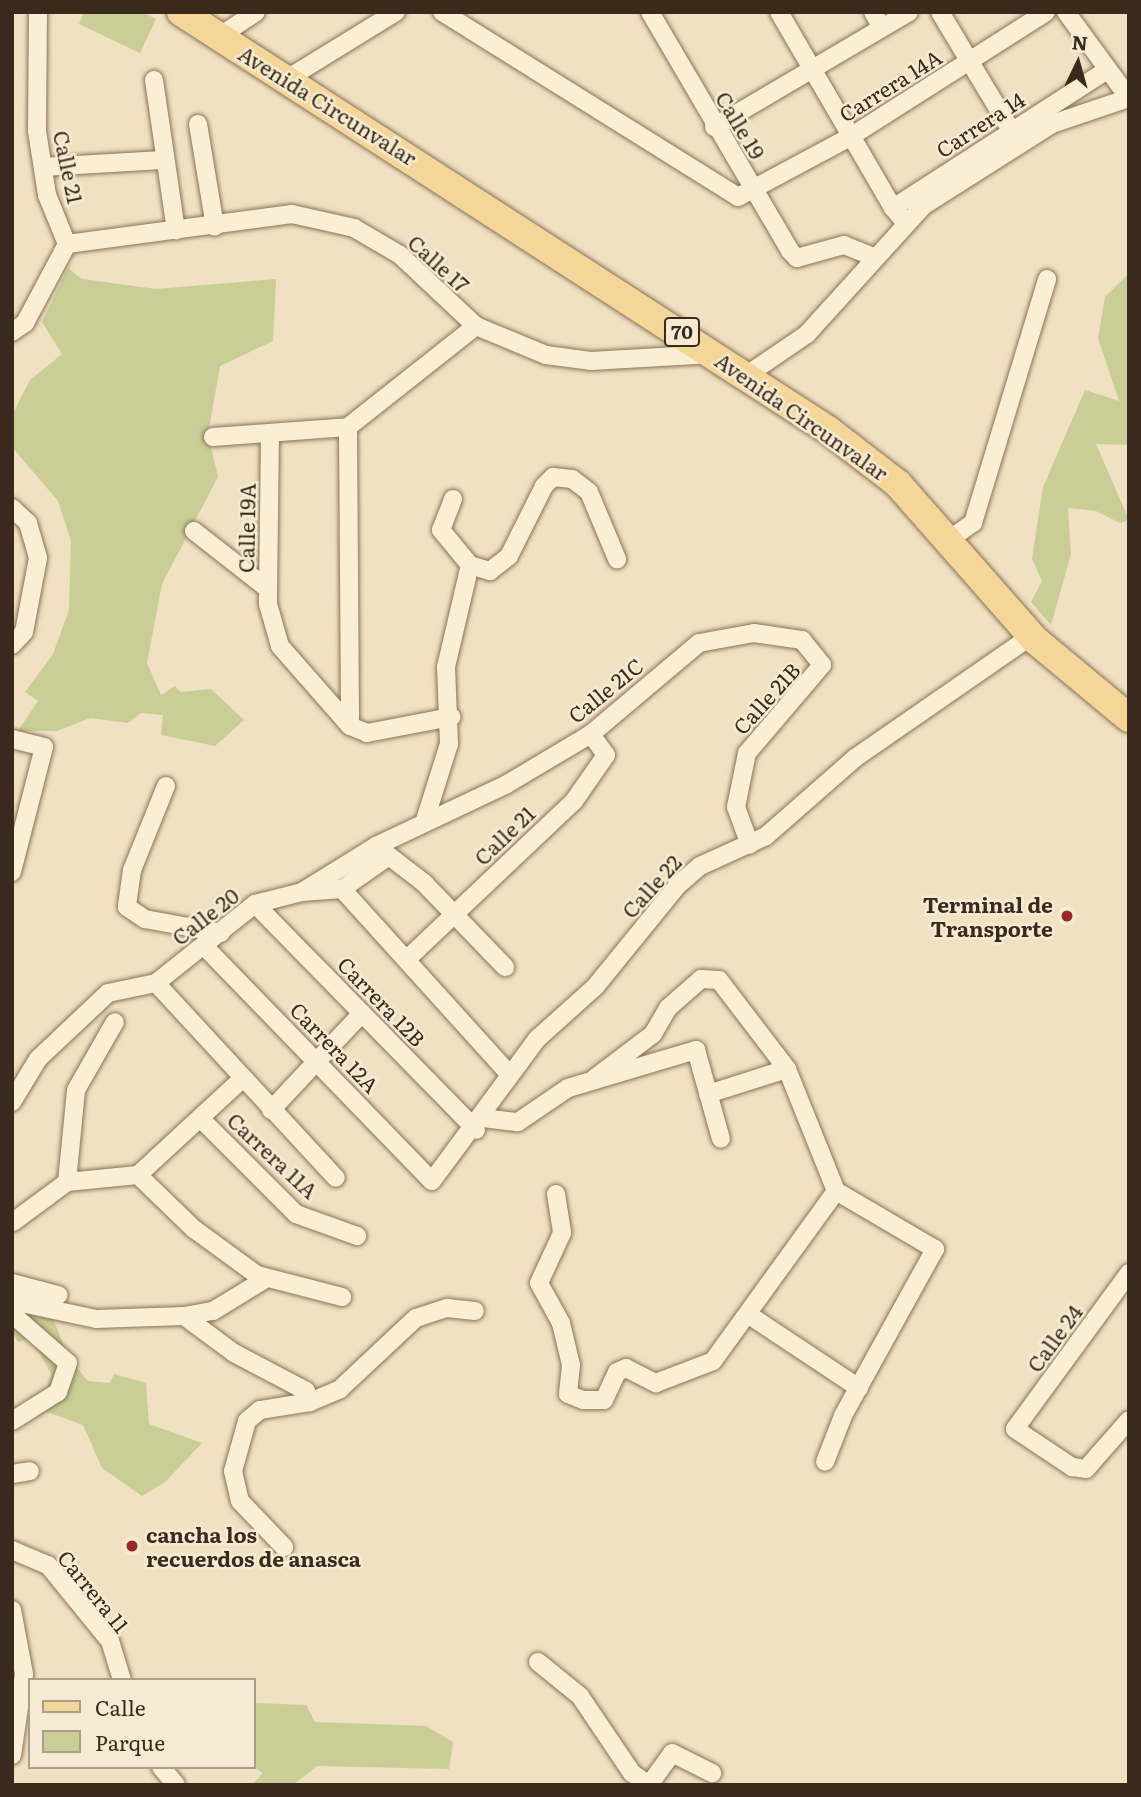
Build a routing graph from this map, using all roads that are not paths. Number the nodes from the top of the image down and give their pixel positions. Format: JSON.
{"nodes":[{"id":1,"x":38,"y":12,"type":"edge"},
{"id":2,"x":181,"y":12,"type":"edge"},
{"id":3,"x":256,"y":12,"type":"edge"},
{"id":4,"x":396,"y":12,"type":"edge"},
{"id":5,"x":442,"y":12,"type":"edge"},
{"id":6,"x":650,"y":12,"type":"edge"},
{"id":7,"x":779,"y":12,"type":"edge"},
{"id":8,"x":909,"y":12,"type":"edge"},
{"id":9,"x":940,"y":12,"type":"edge"},
{"id":10,"x":1046,"y":12,"type":"edge"},
{"id":11,"x":1066,"y":12,"type":"edge"},
{"id":12,"x":877,"y":20,"type":"edge"},
{"id":13,"x":220,"y":37,"type":"junction"},
{"id":14,"x":971,"y":61,"type":"junction"},
{"id":15,"x":811,"y":70,"type":"junction"},
{"id":16,"x":1107,"y":70,"type":"junction"},
{"id":17,"x":287,"y":79,"type":"junction"},
{"id":18,"x":154,"y":80,"type":"dead end"},
{"id":19,"x":1129,"y":98,"type":"edge"},
{"id":20,"x":198,"y":124,"type":"dead end"},
{"id":21,"x":714,"y":127,"type":"junction"},
{"id":22,"x":1011,"y":130,"type":"junction"},
{"id":23,"x":850,"y":137,"type":"junction"},
{"id":24,"x":162,"y":160,"type":"junction"},
{"id":25,"x":43,"y":167,"type":"junction"},
{"id":26,"x":755,"y":193,"type":"junction"},
{"id":27,"x":899,"y":214,"type":"junction"},
{"id":28,"x":215,"y":227,"type":"junction"},
{"id":29,"x":176,"y":230,"type":"junction"},
{"id":30,"x":67,"y":244,"type":"junction"},
{"id":31,"x":874,"y":257,"type":"junction"},
{"id":32,"x":1047,"y":279,"type":"dead end"},
{"id":33,"x":476,"y":326,"type":"junction"},
{"id":34,"x":12,"y":332,"type":"edge"},
{"id":35,"x":715,"y":353,"type":"junction"},
{"id":36,"x":747,"y":375,"type":"junction"},
{"id":37,"x":348,"y":427,"type":"junction"},
{"id":38,"x":270,"y":433,"type":"junction"},
{"id":39,"x":213,"y":437,"type":"dead end"},
{"id":40,"x":453,"y":499,"type":"dead end"},
{"id":41,"x":12,"y":508,"type":"edge"},
{"id":42,"x":194,"y":531,"type":"dead end"},
{"id":43,"x":947,"y":541,"type":"junction"},
{"id":44,"x":617,"y":559,"type":"dead end"},
{"id":45,"x":470,"y":565,"type":"junction"},
{"id":46,"x":268,"y":589,"type":"junction"},
{"id":47,"x":1031,"y":636,"type":"junction"},
{"id":48,"x":12,"y":645,"type":"edge"},
{"id":49,"x":817,"y":651,"type":"joint"},
{"id":50,"x":451,"y":717,"type":"junction"},
{"id":51,"x":1129,"y":718,"type":"edge"},
{"id":52,"x":350,"y":726,"type":"junction"},
{"id":53,"x":591,"y":734,"type":"junction"},
{"id":54,"x":12,"y":739,"type":"edge"},
{"id":55,"x":166,"y":786,"type":"dead end"},
{"id":56,"x":425,"y":820,"type":"junction"},
{"id":57,"x":750,"y":845,"type":"junction"},
{"id":58,"x":383,"y":851,"type":"junction"},
{"id":59,"x":12,"y":872,"type":"edge"},
{"id":60,"x":342,"y":889,"type":"junction"},
{"id":61,"x":302,"y":892,"type":"junction"},
{"id":62,"x":255,"y":904,"type":"junction"},
{"id":63,"x":454,"y":913,"type":"junction"},
{"id":64,"x":221,"y":933,"type":"junction"},
{"id":65,"x":204,"y":946,"type":"junction"},
{"id":66,"x":407,"y":960,"type":"junction"},
{"id":67,"x":505,"y":967,"type":"dead end"},
{"id":68,"x":156,"y":983,"type":"junction"},
{"id":69,"x":362,"y":1013,"type":"junction"},
{"id":70,"x":115,"y":1022,"type":"dead end"},
{"id":71,"x":318,"y":1062,"type":"junction"},
{"id":72,"x":787,"y":1069,"type":"junction"},
{"id":73,"x":509,"y":1074,"type":"junction"},
{"id":74,"x":594,"y":1078,"type":"junction"},
{"id":75,"x":240,"y":1081,"type":"junction"},
{"id":76,"x":708,"y":1094,"type":"junction"},
{"id":77,"x":12,"y":1102,"type":"edge"},
{"id":78,"x":271,"y":1110,"type":"junction"},
{"id":79,"x":200,"y":1118,"type":"junction"},
{"id":80,"x":479,"y":1124,"type":"junction"},
{"id":81,"x":721,"y":1139,"type":"dead end"},
{"id":82,"x":138,"y":1175,"type":"junction"},
{"id":83,"x":336,"y":1178,"type":"dead end"},
{"id":84,"x":432,"y":1181,"type":"joint"},
{"id":85,"x":67,"y":1182,"type":"junction"},
{"id":86,"x":836,"y":1191,"type":"junction"},
{"id":87,"x":556,"y":1194,"type":"dead end"},
{"id":88,"x":13,"y":1222,"type":"edge"},
{"id":89,"x":357,"y":1237,"type":"dead end"},
{"id":90,"x":1129,"y":1273,"type":"edge"},
{"id":91,"x":267,"y":1278,"type":"junction"},
{"id":92,"x":12,"y":1283,"type":"edge"},
{"id":93,"x":58,"y":1295,"type":"dead end"},
{"id":94,"x":342,"y":1297,"type":"dead end"},
{"id":95,"x":12,"y":1301,"type":"edge"},
{"id":96,"x":475,"y":1311,"type":"dead end"},
{"id":97,"x":12,"y":1314,"type":"edge"},
{"id":98,"x":749,"y":1315,"type":"junction"},
{"id":99,"x":184,"y":1316,"type":"junction"},
{"id":100,"x":859,"y":1388,"type":"junction"},
{"id":101,"x":310,"y":1402,"type":"junction"},
{"id":102,"x":1129,"y":1420,"type":"edge"},
{"id":103,"x":12,"y":1421,"type":"edge"},
{"id":104,"x":825,"y":1462,"type":"dead end"},
{"id":105,"x":284,"y":1547,"type":"dead end"},
{"id":106,"x":12,"y":1550,"type":"edge"},
{"id":107,"x":12,"y":1611,"type":"edge"},
{"id":108,"x":538,"y":1662,"type":"dead end"},
{"id":109,"x":121,"y":1678,"type":"edge"},
{"id":110,"x":17,"y":1706,"type":"edge"},
{"id":111,"x":12,"y":1755,"type":"edge"},
{"id":112,"x":164,"y":1769,"type":"edge"},
{"id":113,"x":712,"y":1773,"type":"dead end"},
{"id":114,"x":176,"y":1785,"type":"edge"},
{"id":115,"x":649,"y":1785,"type":"edge"}],
"edges":[{"from":1,"to":25,"type":"street","name":"Calle 21"},
{"from":2,"to":13,"type":"main road","name":"Avenida Circunvalar","number":"70"},
{"from":3,"to":13,"type":"street"},
{"from":4,"to":17,"type":"street"},
{"from":5,"to":26,"type":"street"},
{"from":6,"to":21,"type":"street","name":"Calle 19"},
{"from":7,"to":15,"type":"street"},
{"from":8,"to":12,"type":"street"},
{"from":9,"to":14,"type":"street"},
{"from":10,"to":14,"type":"street","name":"Carrera 14A"},
{"from":11,"to":16,"type":"street"},
{"from":12,"to":15,"type":"street"},
{"from":13,"to":17,"type":"main road","name":"Avenida Circunvalar","number":"70"},
{"from":14,"to":22,"type":"street"},
{"from":14,"to":23,"type":"street","name":"Carrera 14A"},
{"from":15,"to":21,"type":"street"},
{"from":15,"to":23,"type":"street"},
{"from":16,"to":19,"type":"street"},
{"from":16,"to":22,"type":"street","name":"Carrera 14"},
{"from":17,"to":35,"type":"main road","name":"Avenida Circunvalar","number":"70"},
{"from":18,"to":24,"type":"street"},
{"from":19,"to":27,"type":"street"},
{"from":20,"to":28,"type":"street"},
{"from":21,"to":26,"type":"street","name":"Calle 19"},
{"from":22,"to":27,"type":"street","name":"Carrera 14"},
{"from":23,"to":26,"type":"street","name":"Carrera 14A"},
{"from":23,"to":27,"type":"street"},
{"from":24,"to":25,"type":"street"},
{"from":24,"to":29,"type":"street"},
{"from":25,"to":30,"type":"street","name":"Calle 21"},
{"from":26,"to":31,"type":"street","name":"Calle 19"},
{"from":27,"to":31,"type":"street"},
{"from":28,"to":29,"type":"street","name":"Calle 17"},
{"from":28,"to":33,"type":"street","name":"Calle 17"},
{"from":29,"to":30,"type":"street","name":"Calle 17"},
{"from":30,"to":34,"type":"street"},
{"from":31,"to":36,"type":"street"},
{"from":32,"to":43,"type":"street"},
{"from":33,"to":35,"type":"street","name":"Calle 17"},
{"from":33,"to":37,"type":"street"},
{"from":35,"to":36,"type":"main road","name":"Avenida Circunvalar","number":"70"},
{"from":36,"to":43,"type":"main road","name":"Avenida Circunvalar","number":"70"},
{"from":37,"to":38,"type":"street"},
{"from":37,"to":52,"type":"street"},
{"from":38,"to":39,"type":"street"},
{"from":38,"to":46,"type":"street","name":"Calle 19A"},
{"from":40,"to":45,"type":"street"},
{"from":41,"to":48,"type":"street"},
{"from":42,"to":46,"type":"street"},
{"from":43,"to":47,"type":"main road","name":"Avenida Circunvalar","number":"70"},
{"from":44,"to":45,"type":"street"},
{"from":45,"to":50,"type":"street"},
{"from":46,"to":52,"type":"street","name":"Calle 19A"},
{"from":47,"to":51,"type":"main road","name":"Avenida Circunvalar","number":"70"},
{"from":47,"to":57,"type":"street","name":"Calle 22"},
{"from":49,"to":53,"type":"street","name":"Calle 21C"},
{"from":49,"to":57,"type":"street","name":"Calle 21B"},
{"from":50,"to":52,"type":"street"},
{"from":50,"to":56,"type":"street"},
{"from":53,"to":56,"type":"street","name":"Calle 21C"},
{"from":53,"to":63,"type":"street","name":"Calle 21"},
{"from":54,"to":59,"type":"street"},
{"from":55,"to":64,"type":"street"},
{"from":56,"to":58,"type":"street","name":"Calle 21C"},
{"from":57,"to":73,"type":"street","name":"Calle 22"},
{"from":58,"to":60,"type":"street"},
{"from":58,"to":61,"type":"street","name":"Calle 20"},
{"from":58,"to":63,"type":"street"},
{"from":60,"to":61,"type":"street"},
{"from":60,"to":66,"type":"street"},
{"from":61,"to":62,"type":"street","name":"Calle 20"},
{"from":62,"to":64,"type":"street","name":"Calle 20"},
{"from":62,"to":69,"type":"street","name":"Carrera 12B"},
{"from":63,"to":66,"type":"street","name":"Calle 21"},
{"from":63,"to":67,"type":"street"},
{"from":64,"to":65,"type":"street","name":"Calle 20"},
{"from":65,"to":68,"type":"street","name":"Calle 20"},
{"from":65,"to":71,"type":"street","name":"Carrera 12A"},
{"from":66,"to":73,"type":"street"},
{"from":68,"to":75,"type":"street"},
{"from":68,"to":77,"type":"street","name":"Calle 20"},
{"from":69,"to":71,"type":"street"},
{"from":69,"to":80,"type":"street","name":"Carrera 12B"},
{"from":70,"to":85,"type":"street"},
{"from":71,"to":78,"type":"street"},
{"from":71,"to":84,"type":"street","name":"Carrera 12A"},
{"from":72,"to":74,"type":"street"},
{"from":72,"to":76,"type":"street"},
{"from":72,"to":86,"type":"street"},
{"from":73,"to":80,"type":"street","name":"Calle 22"},
{"from":74,"to":76,"type":"street"},
{"from":74,"to":80,"type":"street"},
{"from":75,"to":78,"type":"street"},
{"from":75,"to":79,"type":"street"},
{"from":76,"to":81,"type":"street"},
{"from":78,"to":83,"type":"street"},
{"from":79,"to":82,"type":"street"},
{"from":79,"to":89,"type":"street","name":"Carrera 11A"},
{"from":80,"to":84,"type":"street","name":"Calle 22"},
{"from":82,"to":85,"type":"street"},
{"from":82,"to":91,"type":"street"},
{"from":85,"to":88,"type":"street"},
{"from":86,"to":98,"type":"street"},
{"from":86,"to":100,"type":"street"},
{"from":87,"to":98,"type":"street"},
{"from":90,"to":102,"type":"street","name":"Calle 24"},
{"from":91,"to":94,"type":"street"},
{"from":91,"to":99,"type":"street"},
{"from":92,"to":93,"type":"street"},
{"from":95,"to":99,"type":"street"},
{"from":96,"to":101,"type":"street"},
{"from":97,"to":103,"type":"street"},
{"from":98,"to":100,"type":"street"},
{"from":99,"to":101,"type":"street"},
{"from":100,"to":104,"type":"street"},
{"from":101,"to":105,"type":"street"},
{"from":106,"to":109,"type":"street","name":"Carrera 11"},
{"from":107,"to":110,"type":"street"},
{"from":108,"to":115,"type":"street"},
{"from":110,"to":111,"type":"street"},
{"from":112,"to":114,"type":"street"},
{"from":113,"to":115,"type":"street"}]}
